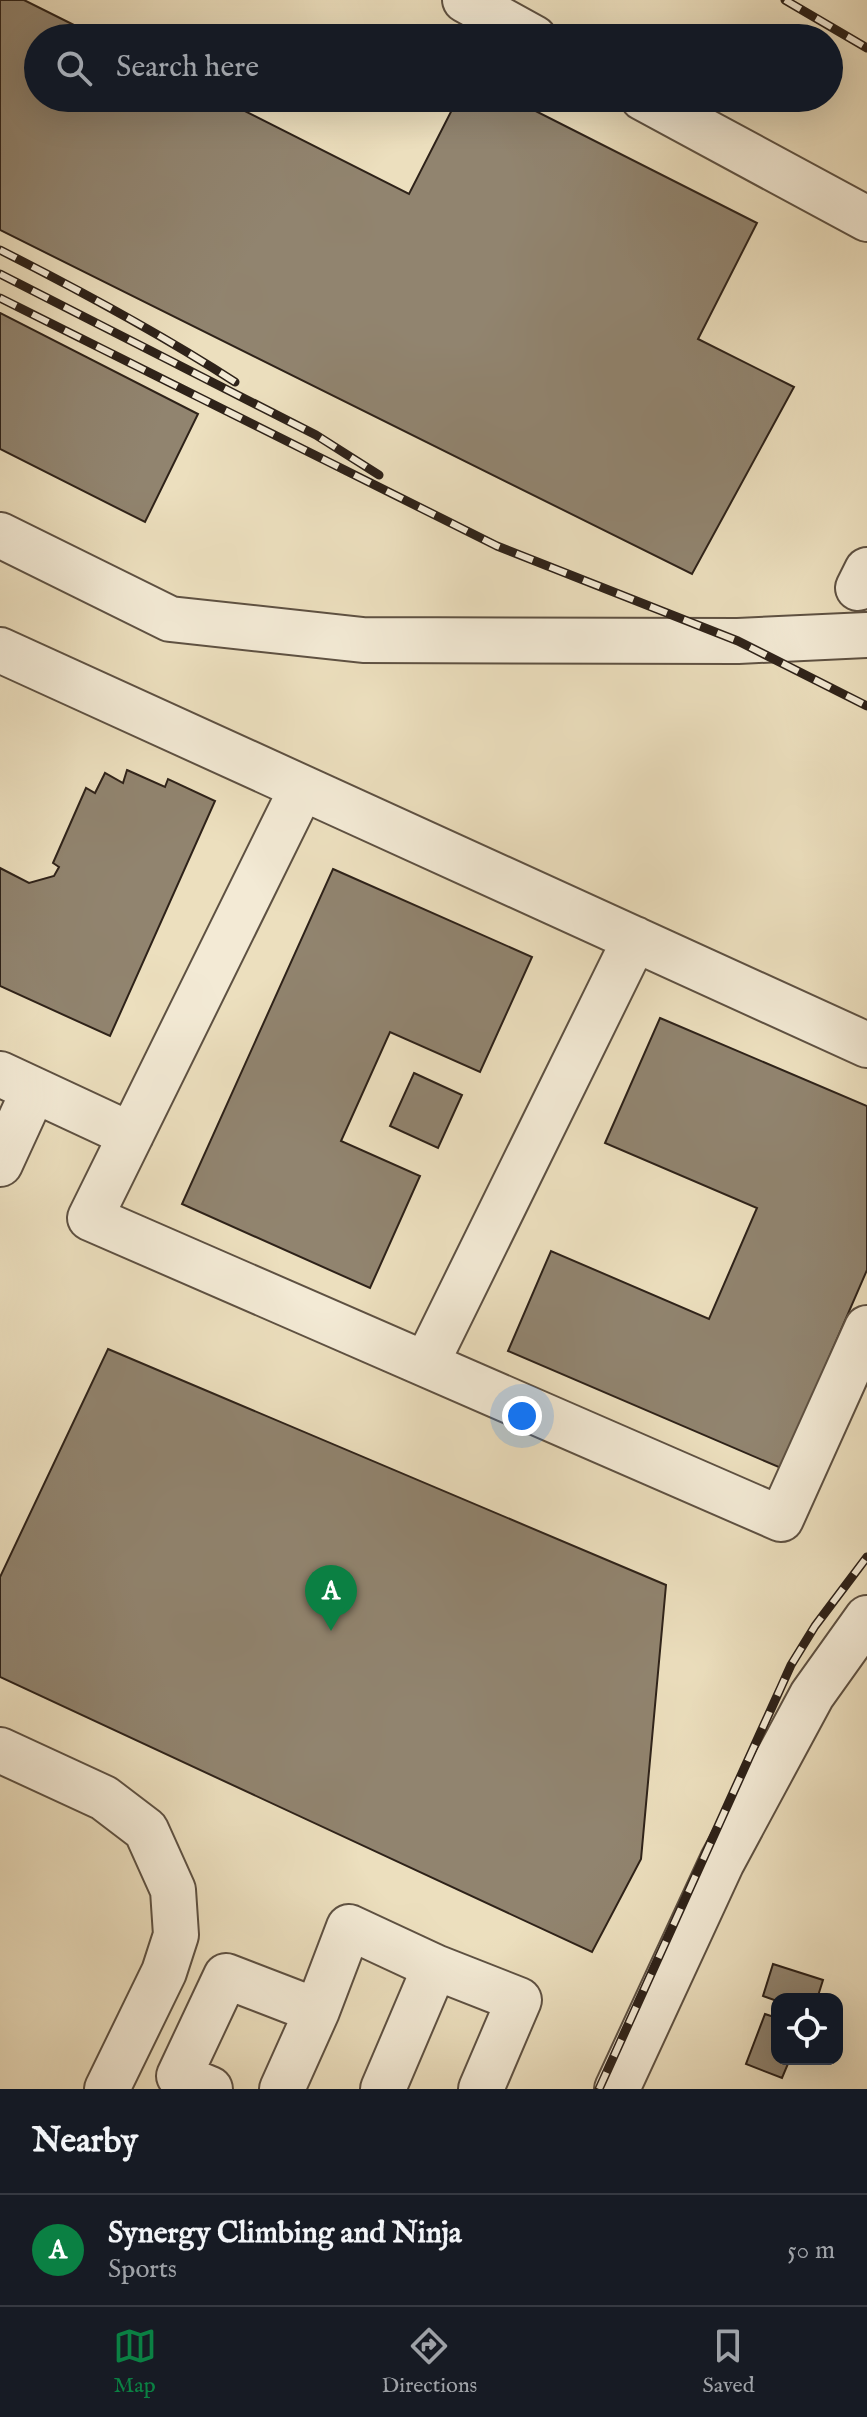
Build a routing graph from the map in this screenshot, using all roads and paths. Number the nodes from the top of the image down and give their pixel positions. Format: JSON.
{"nodes":[{"id":1,"x":465,"y":0,"type":"edge"},
{"id":2,"x":509,"y":24,"type":"edge"},
{"id":3,"x":669,"y":112,"type":"edge"},
{"id":4,"x":867,"y":219,"type":"edge"},
{"id":5,"x":0,"y":535,"type":"edge"},
{"id":6,"x":867,"y":635,"type":"edge"},
{"id":7,"x":0,"y":650,"type":"edge"},
{"id":8,"x":302,"y":788,"type":"junction"},
{"id":9,"x":635,"y":939,"type":"junction"},
{"id":10,"x":867,"y":1045,"type":"edge"},
{"id":11,"x":17,"y":1082,"type":"edge"},
{"id":12,"x":131,"y":1135,"type":"junction"},
{"id":13,"x":0,"y":1164,"type":"edge"},
{"id":14,"x":867,"y":1328,"type":"edge"},
{"id":15,"x":426,"y":1364,"type":"junction"},
{"id":16,"x":867,"y":1618,"type":"edge"},
{"id":17,"x":0,"y":1750,"type":"edge"},
{"id":18,"x":435,"y":1967,"type":"junction"},
{"id":19,"x":317,"y":2011,"type":"junction"},
{"id":20,"x":107,"y":2089,"type":"edge"},
{"id":21,"x":210,"y":2089,"type":"edge"},
{"id":22,"x":282,"y":2089,"type":"edge"},
{"id":23,"x":383,"y":2089,"type":"edge"},
{"id":24,"x":481,"y":2089,"type":"edge"},
{"id":25,"x":617,"y":2089,"type":"edge"}],
"edges":[{"from":1,"to":2,"type":"lane"},
{"from":3,"to":4,"type":"lane"},
{"from":5,"to":6,"type":"lane"},
{"from":7,"to":8,"type":"lane"},
{"from":8,"to":9,"type":"lane"},
{"from":8,"to":12,"type":"lane"},
{"from":9,"to":10,"type":"lane"},
{"from":9,"to":15,"type":"lane"},
{"from":11,"to":12,"type":"lane"},
{"from":11,"to":13,"type":"lane"},
{"from":12,"to":15,"type":"lane"},
{"from":14,"to":15,"type":"lane"},
{"from":16,"to":25,"type":"lane"},
{"from":17,"to":20,"type":"lane"},
{"from":18,"to":19,"type":"lane"},
{"from":18,"to":23,"type":"lane"},
{"from":18,"to":24,"type":"lane"},
{"from":19,"to":21,"type":"lane"},
{"from":19,"to":22,"type":"lane"}]}
